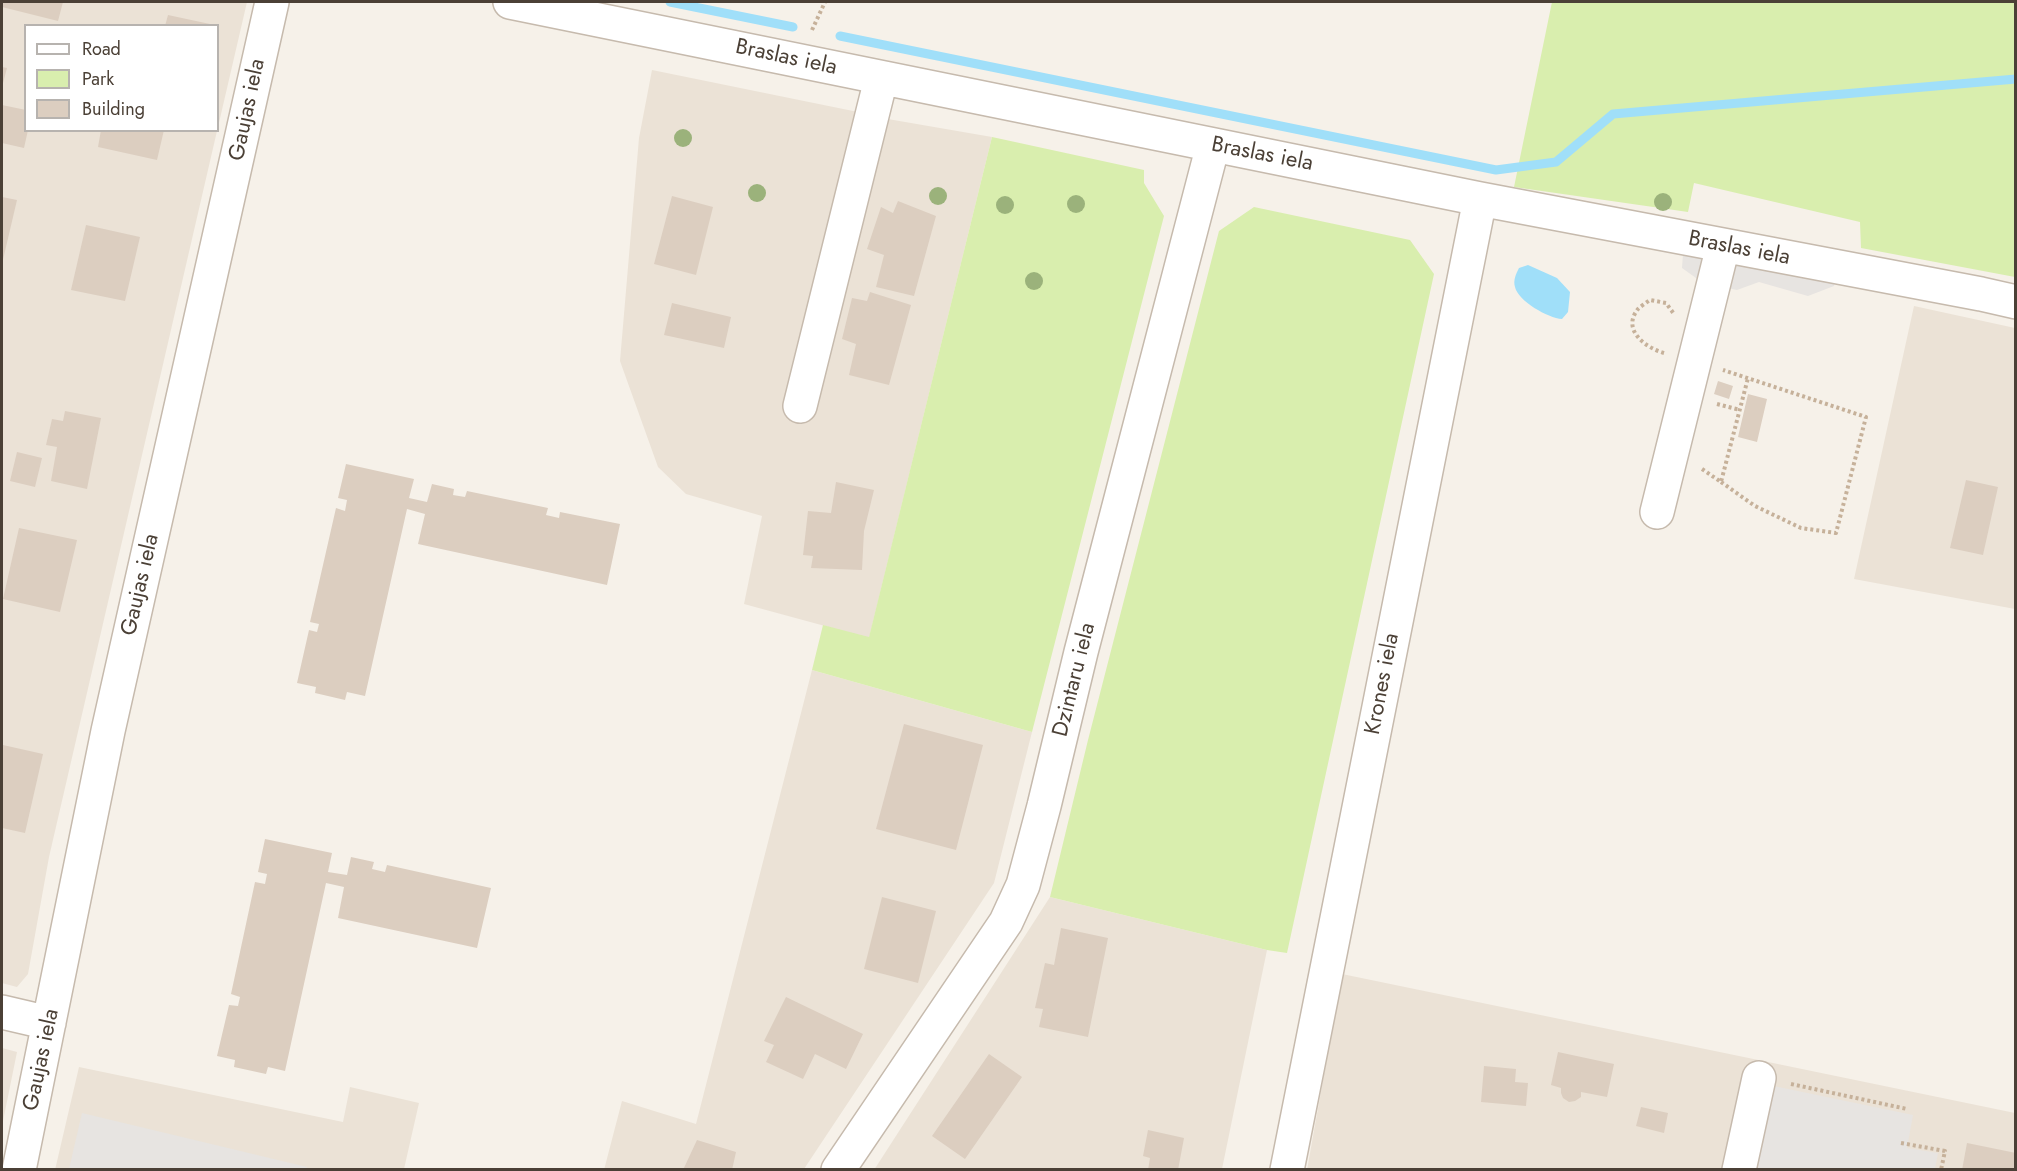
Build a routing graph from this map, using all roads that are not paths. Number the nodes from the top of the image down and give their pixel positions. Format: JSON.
{"nodes":[{"id":1,"x":272,"y":2,"type":"edge"},
{"id":2,"x":510,"y":2,"type":"edge"},
{"id":3,"x":881,"y":79,"type":"junction"},
{"id":4,"x":1213,"y":145,"type":"junction"},
{"id":5,"x":1480,"y":199,"type":"junction"},
{"id":6,"x":1723,"y":246,"type":"junction"},
{"id":7,"x":2016,"y":302,"type":"edge"},
{"id":8,"x":800,"y":406,"type":"dead end"},
{"id":9,"x":1658,"y":512,"type":"dead end"},
{"id":10,"x":2,"y":1012,"type":"edge"},
{"id":11,"x":49,"y":1023,"type":"junction"},
{"id":12,"x":1759,"y":1078,"type":"road end"},
{"id":13,"x":19,"y":1170,"type":"edge"},
{"id":14,"x":838,"y":1170,"type":"edge"},
{"id":15,"x":1287,"y":1170,"type":"edge"},
{"id":16,"x":1739,"y":1170,"type":"edge"}],
"edges":[{"from":1,"to":11,"type":"street","name":"Gaujas iela"},
{"from":2,"to":3,"type":"street","name":"Braslas iela"},
{"from":3,"to":4,"type":"street","name":"Braslas iela"},
{"from":3,"to":8,"type":"street"},
{"from":4,"to":5,"type":"street","name":"Braslas iela"},
{"from":4,"to":14,"type":"street","name":"Dzintaru iela"},
{"from":5,"to":6,"type":"street","name":"Braslas iela"},
{"from":5,"to":15,"type":"street","name":"Krones iela"},
{"from":6,"to":7,"type":"street","name":"Braslas iela"},
{"from":6,"to":9,"type":"street"},
{"from":10,"to":11,"type":"street"},
{"from":11,"to":13,"type":"street","name":"Gaujas iela"},
{"from":12,"to":16,"type":"street"}]}
